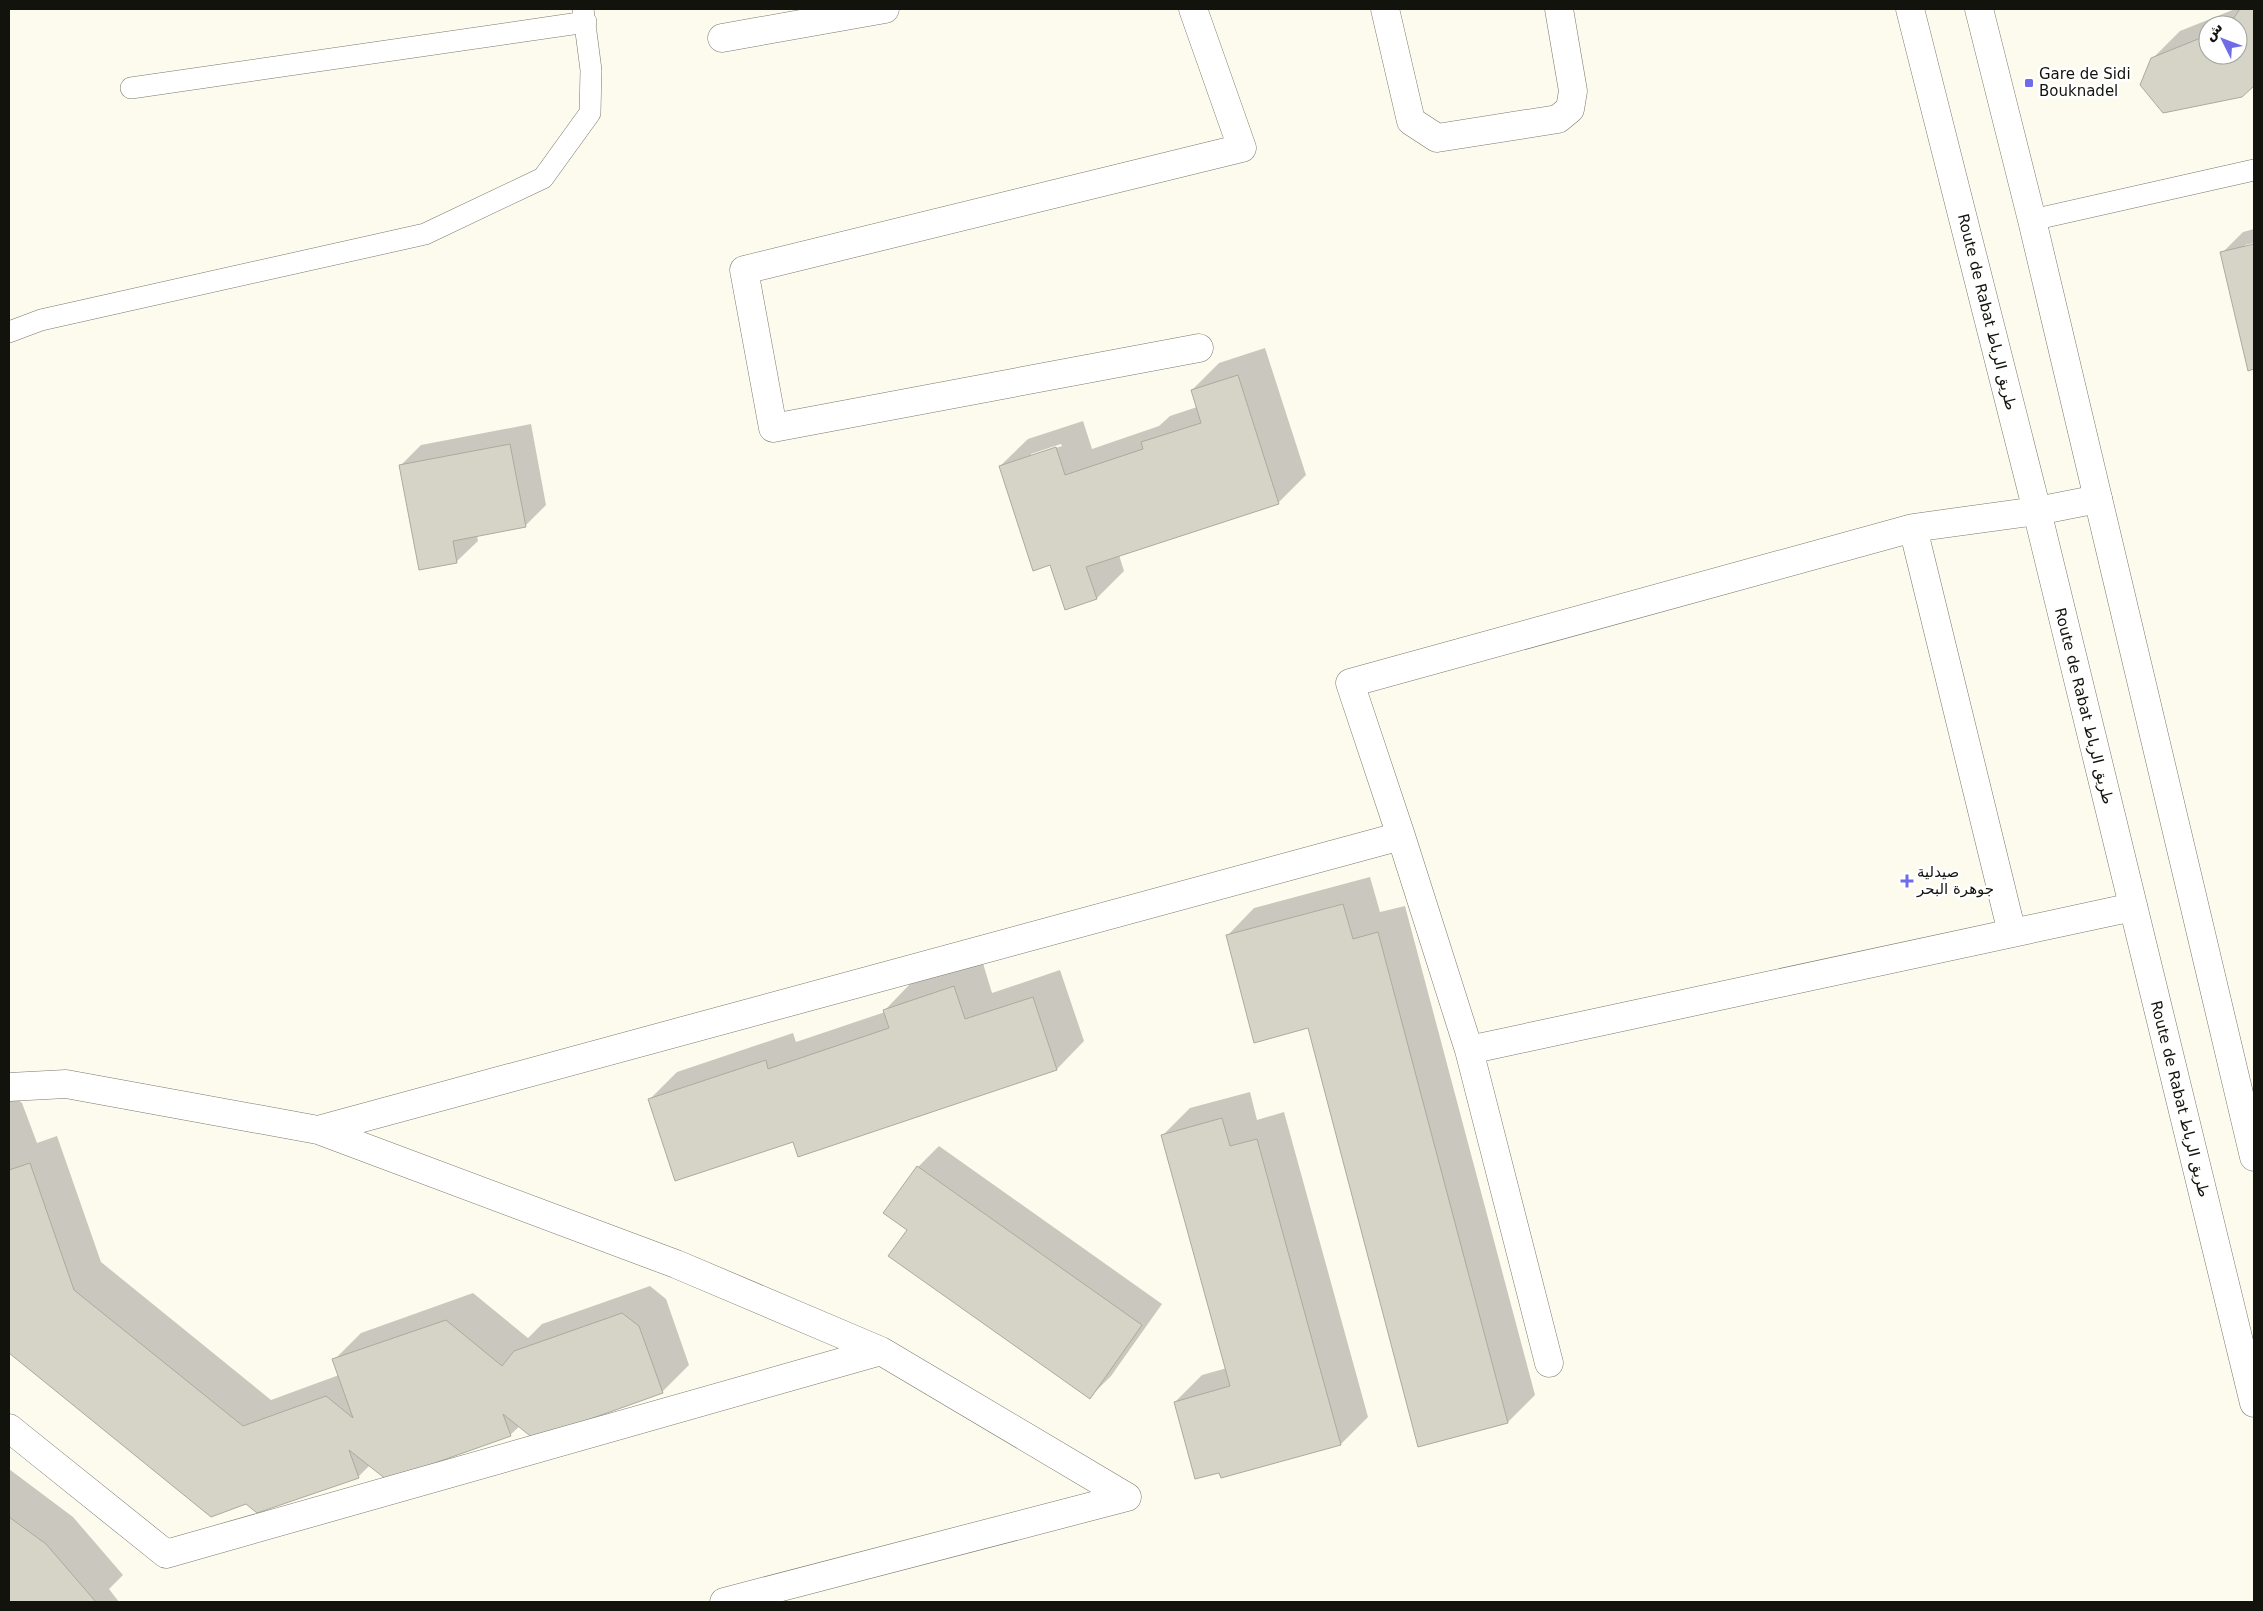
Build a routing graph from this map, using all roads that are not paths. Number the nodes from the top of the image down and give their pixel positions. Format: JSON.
{"nodes":[{"id":1,"x":885,"y":9,"type":"edge"},
{"id":2,"x":1193,"y":9,"type":"edge"},
{"id":3,"x":1385,"y":9,"type":"edge"},
{"id":4,"x":1559,"y":9,"type":"edge"},
{"id":5,"x":1910,"y":9,"type":"edge"},
{"id":6,"x":1979,"y":9,"type":"edge"},
{"id":7,"x":585,"y":16,"type":"edge"},
{"id":8,"x":779,"y":18,"type":"edge"},
{"id":9,"x":722,"y":38,"type":"dead end"},
{"id":10,"x":130,"y":88,"type":"dead end"},
{"id":11,"x":2254,"y":170,"type":"edge"},
{"id":12,"x":2032,"y":220,"type":"junction"},
{"id":13,"x":9,"y":332,"type":"edge"},
{"id":14,"x":1199,"y":348,"type":"dead end"},
{"id":15,"x":2098,"y":499,"type":"junction"},
{"id":16,"x":2037,"y":511,"type":"junction"},
{"id":17,"x":1913,"y":528,"type":"junction"},
{"id":18,"x":1401,"y":836,"type":"junction"},
{"id":19,"x":2133,"y":907,"type":"junction"},
{"id":20,"x":2012,"y":933,"type":"junction"},
{"id":21,"x":1469,"y":1050,"type":"junction"},
{"id":22,"x":9,"y":1086,"type":"edge"},
{"id":23,"x":318,"y":1130,"type":"junction"},
{"id":24,"x":2254,"y":1157,"type":"edge"},
{"id":25,"x":881,"y":1351,"type":"junction"},
{"id":26,"x":1549,"y":1362,"type":"dead end"},
{"id":27,"x":2254,"y":1403,"type":"edge"},
{"id":28,"x":9,"y":1428,"type":"edge"},
{"id":29,"x":724,"y":1602,"type":"edge"}],
"edges":[{"from":1,"to":8,"type":"street"},
{"from":2,"to":14,"type":"street"},
{"from":3,"to":4,"type":"street"},
{"from":5,"to":16,"type":"street","name":"Route de Rabat طريق الرباط"},
{"from":6,"to":12,"type":"street"},
{"from":7,"to":10,"type":"lane"},
{"from":7,"to":13,"type":"lane"},
{"from":8,"to":9,"type":"street"},
{"from":11,"to":12,"type":"lane"},
{"from":12,"to":15,"type":"street"},
{"from":15,"to":16,"type":"street"},
{"from":15,"to":24,"type":"street"},
{"from":16,"to":17,"type":"street"},
{"from":16,"to":19,"type":"street","name":"Route de Rabat طريق الرباط"},
{"from":17,"to":18,"type":"street"},
{"from":17,"to":20,"type":"street"},
{"from":18,"to":21,"type":"street"},
{"from":18,"to":23,"type":"street"},
{"from":19,"to":20,"type":"street"},
{"from":19,"to":27,"type":"street","name":"Route de Rabat طريق الرباط"},
{"from":20,"to":21,"type":"street"},
{"from":21,"to":26,"type":"street"},
{"from":22,"to":23,"type":"street"},
{"from":23,"to":25,"type":"street"},
{"from":25,"to":28,"type":"street"},
{"from":25,"to":29,"type":"street"}]}
